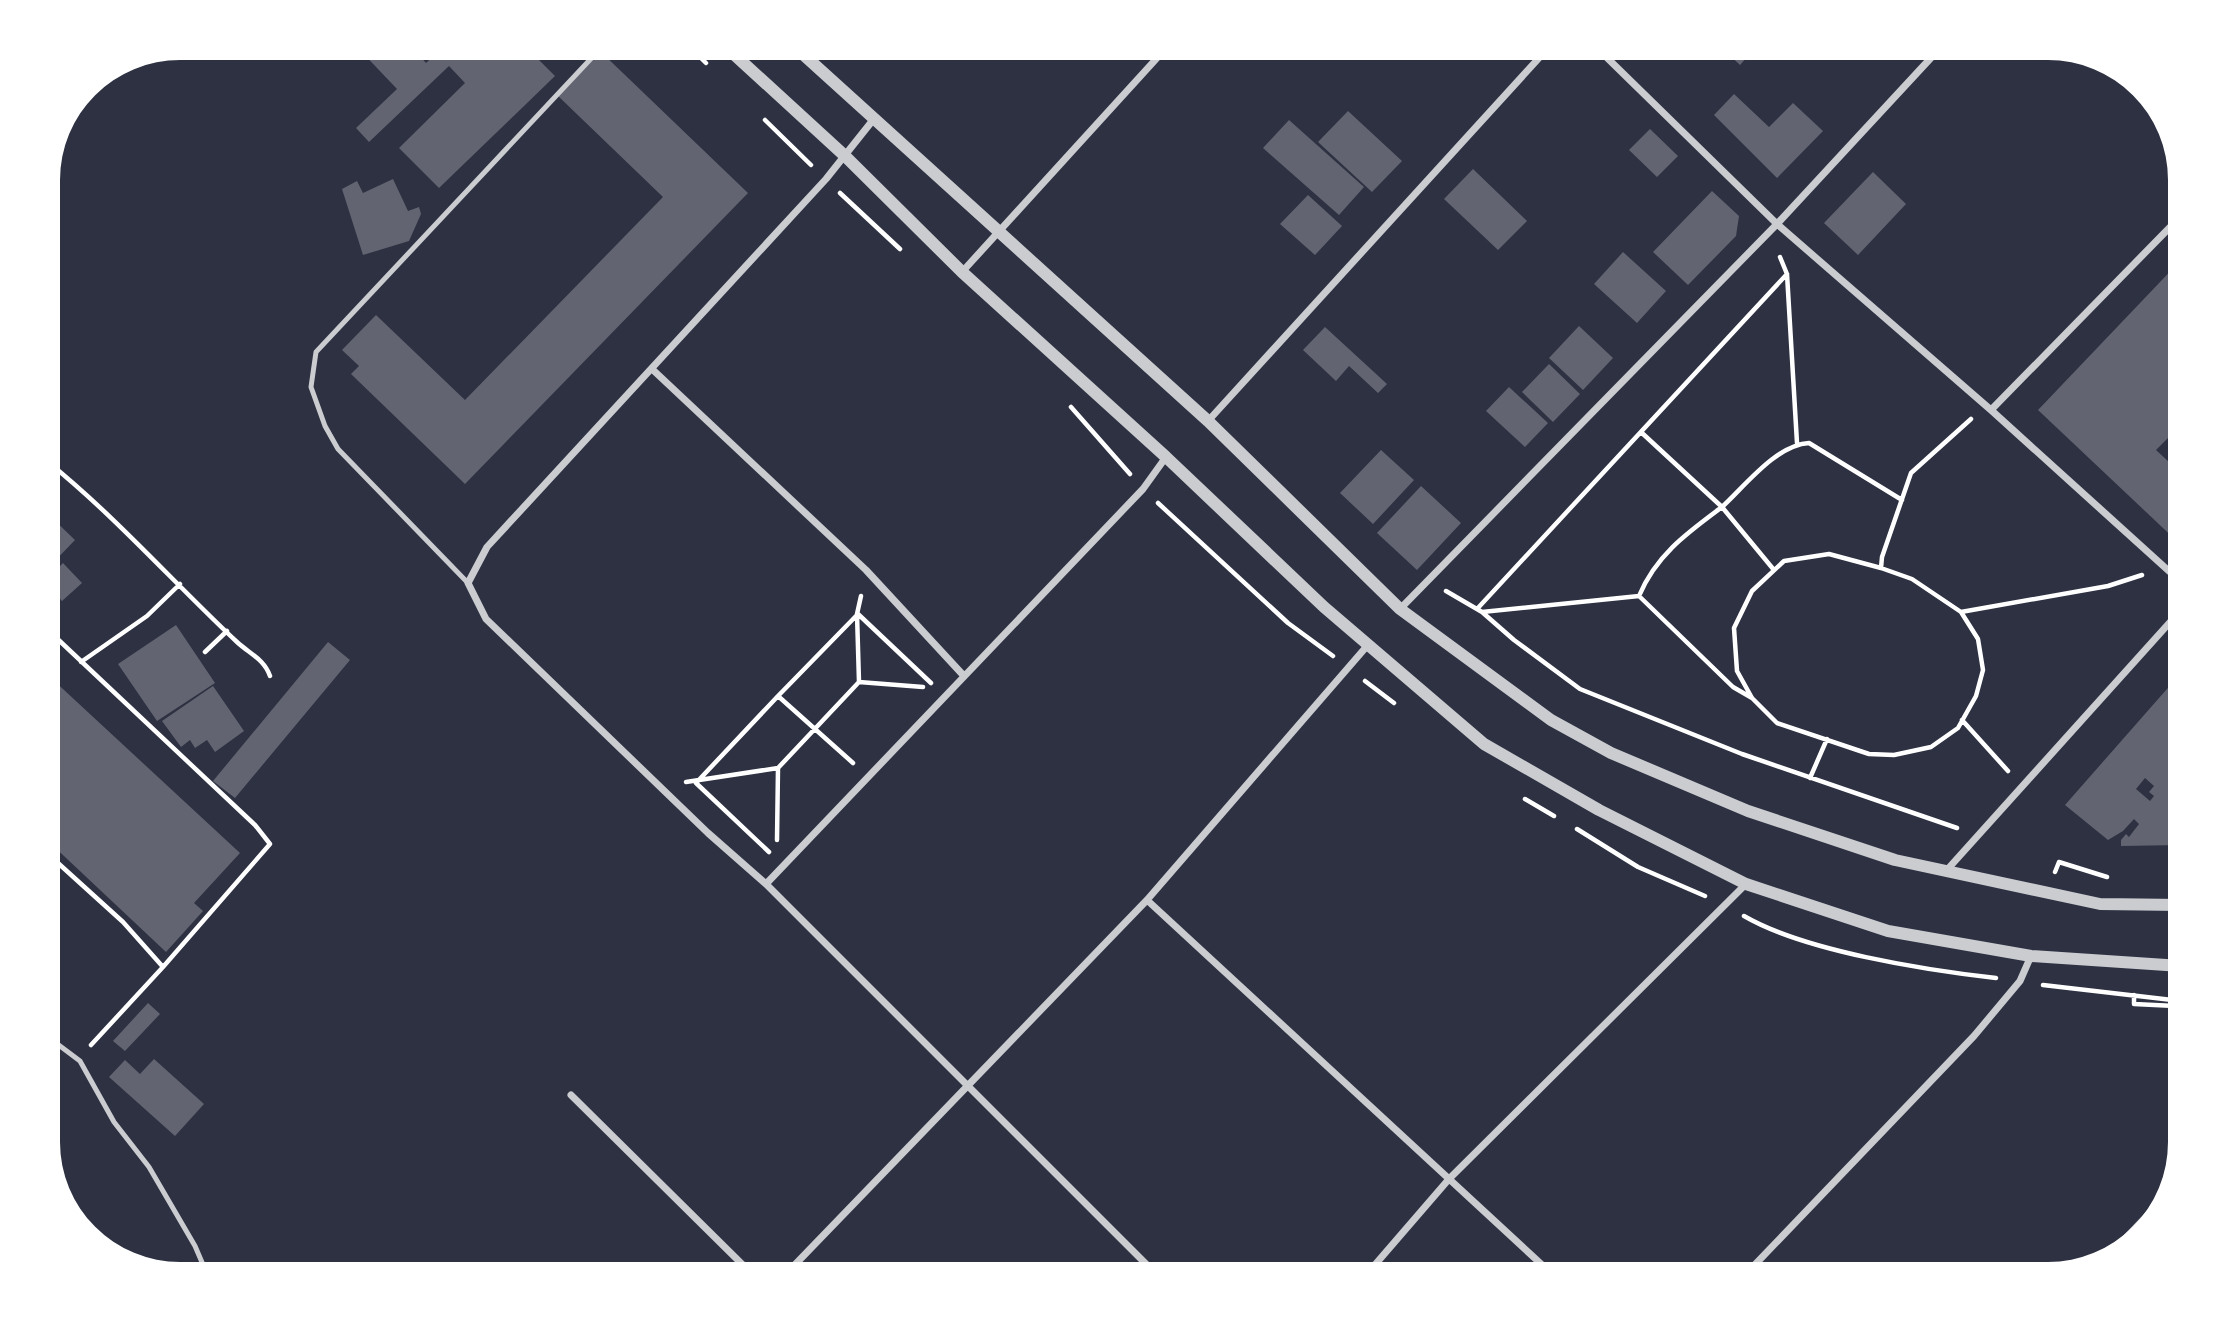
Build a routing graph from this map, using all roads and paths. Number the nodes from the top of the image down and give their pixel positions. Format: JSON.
{"nodes":[{"id":1,"x":591,"y":60,"type":"edge"},
{"id":2,"x":740,"y":60,"type":"edge"},
{"id":3,"x":809,"y":60,"type":"edge"},
{"id":4,"x":1155,"y":60,"type":"edge"},
{"id":5,"x":1537,"y":60,"type":"edge"},
{"id":6,"x":1609,"y":60,"type":"edge"},
{"id":7,"x":1929,"y":60,"type":"edge"},
{"id":8,"x":873,"y":120,"type":"junction"},
{"id":9,"x":845,"y":156,"type":"junction"},
{"id":10,"x":1777,"y":224,"type":"junction"},
{"id":11,"x":2168,"y":228,"type":"edge"},
{"id":12,"x":1000,"y":230,"type":"junction"},
{"id":13,"x":1787,"y":256,"type":"dead end"},
{"id":14,"x":962,"y":272,"type":"junction"},
{"id":15,"x":1787,"y":274,"type":"junction"},
{"id":16,"x":652,"y":369,"type":"junction"},
{"id":17,"x":1963,"y":409,"type":"dead end"},
{"id":18,"x":1991,"y":410,"type":"junction"},
{"id":19,"x":1973,"y":418,"type":"junction"},
{"id":20,"x":1208,"y":421,"type":"junction"},
{"id":21,"x":1642,"y":433,"type":"junction"},
{"id":22,"x":1797,"y":443,"type":"junction"},
{"id":23,"x":1166,"y":457,"type":"junction"},
{"id":24,"x":60,"y":473,"type":"edge"},
{"id":25,"x":1902,"y":500,"type":"junction"},
{"id":26,"x":1722,"y":507,"type":"junction"},
{"id":27,"x":1881,"y":568,"type":"junction"},
{"id":28,"x":866,"y":570,"type":"junction"},
{"id":29,"x":1774,"y":570,"type":"junction"},
{"id":30,"x":2168,"y":570,"type":"edge"},
{"id":31,"x":2150,"y":572,"type":"dead end"},
{"id":32,"x":1453,"y":579,"type":"dead end"},
{"id":33,"x":468,"y":583,"type":"junction"},
{"id":34,"x":180,"y":584,"type":"junction"},
{"id":35,"x":1639,"y":596,"type":"junction"},
{"id":36,"x":1400,"y":609,"type":"junction"},
{"id":37,"x":1479,"y":611,"type":"junction"},
{"id":38,"x":1961,"y":612,"type":"junction"},
{"id":39,"x":858,"y":614,"type":"junction"},
{"id":40,"x":2168,"y":624,"type":"edge"},
{"id":41,"x":228,"y":631,"type":"junction"},
{"id":42,"x":60,"y":642,"type":"edge"},
{"id":43,"x":1367,"y":646,"type":"junction"},
{"id":44,"x":205,"y":652,"type":"dead end"},
{"id":45,"x":81,"y":662,"type":"junction"},
{"id":46,"x":270,"y":676,"type":"dead end"},
{"id":47,"x":964,"y":676,"type":"junction"},
{"id":48,"x":859,"y":682,"type":"junction"},
{"id":49,"x":778,"y":696,"type":"junction"},
{"id":50,"x":1752,"y":698,"type":"junction"},
{"id":51,"x":1962,"y":720,"type":"junction"},
{"id":52,"x":815,"y":729,"type":"junction"},
{"id":53,"x":1827,"y":739,"type":"junction"},
{"id":54,"x":2018,"y":761,"type":"dead end"},
{"id":55,"x":778,"y":768,"type":"junction"},
{"id":56,"x":2009,"y":771,"type":"junction"},
{"id":57,"x":869,"y":775,"type":"junction"},
{"id":58,"x":1810,"y":778,"type":"junction"},
{"id":59,"x":654,"y":779,"type":"junction"},
{"id":60,"x":2000,"y":781,"type":"dead end"},
{"id":61,"x":696,"y":783,"type":"junction"},
{"id":62,"x":1966,"y":819,"type":"dead end"},
{"id":63,"x":777,"y":844,"type":"dead end"},
{"id":64,"x":2059,"y":862,"type":"dead end"},
{"id":65,"x":60,"y":865,"type":"edge"},
{"id":66,"x":1946,"y":871,"type":"junction"},
{"id":67,"x":2110,"y":878,"type":"dead end"},
{"id":68,"x":765,"y":884,"type":"junction"},
{"id":69,"x":1746,"y":884,"type":"junction"},
{"id":70,"x":1147,"y":901,"type":"junction"},
{"id":71,"x":2168,"y":905,"type":"edge"},
{"id":72,"x":2031,"y":956,"type":"junction"},
{"id":73,"x":2168,"y":965,"type":"edge"},
{"id":74,"x":163,"y":967,"type":"junction"},
{"id":75,"x":2134,"y":1004,"type":"dead end"},
{"id":76,"x":2168,"y":1006,"type":"edge"},
{"id":77,"x":60,"y":1046,"type":"edge"},
{"id":78,"x":85,"y":1052,"type":"joint"},
{"id":79,"x":78,"y":1060,"type":"junction"},
{"id":80,"x":968,"y":1088,"type":"junction"},
{"id":81,"x":571,"y":1095,"type":"dead end"},
{"id":82,"x":1449,"y":1179,"type":"junction"},
{"id":83,"x":202,"y":1262,"type":"edge"},
{"id":84,"x":740,"y":1262,"type":"edge"},
{"id":85,"x":798,"y":1262,"type":"edge"},
{"id":86,"x":1144,"y":1262,"type":"edge"},
{"id":87,"x":1377,"y":1262,"type":"edge"},
{"id":88,"x":1539,"y":1262,"type":"edge"},
{"id":89,"x":1757,"y":1262,"type":"edge"}],
"edges":[{"from":1,"to":33,"type":"lane"},
{"from":2,"to":9,"type":"street"},
{"from":3,"to":8,"type":"street"},
{"from":4,"to":12,"type":"street"},
{"from":5,"to":20,"type":"street"},
{"from":6,"to":10,"type":"street"},
{"from":7,"to":10,"type":"street"},
{"from":8,"to":9,"type":"street"},
{"from":8,"to":12,"type":"street"},
{"from":9,"to":14,"type":"street"},
{"from":9,"to":16,"type":"street"},
{"from":10,"to":18,"type":"street"},
{"from":10,"to":36,"type":"street"},
{"from":11,"to":18,"type":"street"},
{"from":12,"to":14,"type":"street"},
{"from":12,"to":20,"type":"street"},
{"from":13,"to":15,"type":"path"},
{"from":14,"to":23,"type":"street"},
{"from":15,"to":21,"type":"path"},
{"from":15,"to":22,"type":"path"},
{"from":16,"to":28,"type":"street"},
{"from":16,"to":33,"type":"street"},
{"from":17,"to":19,"type":"path"},
{"from":18,"to":19,"type":"path"},
{"from":18,"to":30,"type":"street"},
{"from":19,"to":25,"type":"path"},
{"from":20,"to":36,"type":"street"},
{"from":21,"to":26,"type":"path"},
{"from":21,"to":37,"type":"path"},
{"from":22,"to":25,"type":"path"},
{"from":22,"to":26,"type":"path"},
{"from":23,"to":43,"type":"street"},
{"from":23,"to":47,"type":"street"},
{"from":24,"to":34,"type":"path"},
{"from":25,"to":27,"type":"path"},
{"from":26,"to":29,"type":"path"},
{"from":26,"to":35,"type":"path"},
{"from":27,"to":29,"type":"path"},
{"from":27,"to":38,"type":"path"},
{"from":28,"to":39,"type":"path"},
{"from":28,"to":47,"type":"street"},
{"from":29,"to":50,"type":"path"},
{"from":31,"to":38,"type":"path"},
{"from":32,"to":37,"type":"path"},
{"from":33,"to":59,"type":"street"},
{"from":34,"to":41,"type":"path"},
{"from":34,"to":45,"type":"path"},
{"from":35,"to":37,"type":"path"},
{"from":35,"to":50,"type":"path"},
{"from":36,"to":66,"type":"street"},
{"from":37,"to":58,"type":"path"},
{"from":38,"to":51,"type":"path"},
{"from":39,"to":48,"type":"path"},
{"from":39,"to":48,"type":"path"},
{"from":39,"to":49,"type":"path"},
{"from":40,"to":66,"type":"street"},
{"from":41,"to":44,"type":"path"},
{"from":41,"to":46,"type":"path"},
{"from":42,"to":45,"type":"path"},
{"from":43,"to":69,"type":"street"},
{"from":43,"to":70,"type":"street"},
{"from":45,"to":74,"type":"path"},
{"from":47,"to":57,"type":"street"},
{"from":48,"to":52,"type":"path"},
{"from":49,"to":52,"type":"path"},
{"from":49,"to":61,"type":"path"},
{"from":50,"to":53,"type":"path"},
{"from":51,"to":53,"type":"path"},
{"from":51,"to":56,"type":"path"},
{"from":52,"to":55,"type":"path"},
{"from":52,"to":57,"type":"path"},
{"from":53,"to":58,"type":"path"},
{"from":54,"to":56,"type":"path"},
{"from":55,"to":61,"type":"path"},
{"from":55,"to":63,"type":"path"},
{"from":56,"to":60,"type":"path"},
{"from":57,"to":68,"type":"street"},
{"from":58,"to":62,"type":"path"},
{"from":59,"to":61,"type":"path"},
{"from":59,"to":68,"type":"street"},
{"from":61,"to":68,"type":"path"},
{"from":64,"to":67,"type":"path"},
{"from":65,"to":74,"type":"path"},
{"from":66,"to":71,"type":"street"},
{"from":68,"to":80,"type":"street"},
{"from":69,"to":72,"type":"street"},
{"from":69,"to":82,"type":"street"},
{"from":70,"to":80,"type":"street"},
{"from":70,"to":82,"type":"street"},
{"from":72,"to":73,"type":"street"},
{"from":72,"to":89,"type":"street"},
{"from":74,"to":78,"type":"path"},
{"from":75,"to":76,"type":"path"},
{"from":77,"to":79,"type":"lane"},
{"from":78,"to":79,"type":"lane"},
{"from":79,"to":83,"type":"lane"},
{"from":80,"to":85,"type":"street"},
{"from":80,"to":86,"type":"street"},
{"from":81,"to":84,"type":"street"},
{"from":82,"to":87,"type":"street"},
{"from":82,"to":88,"type":"street"}]}
